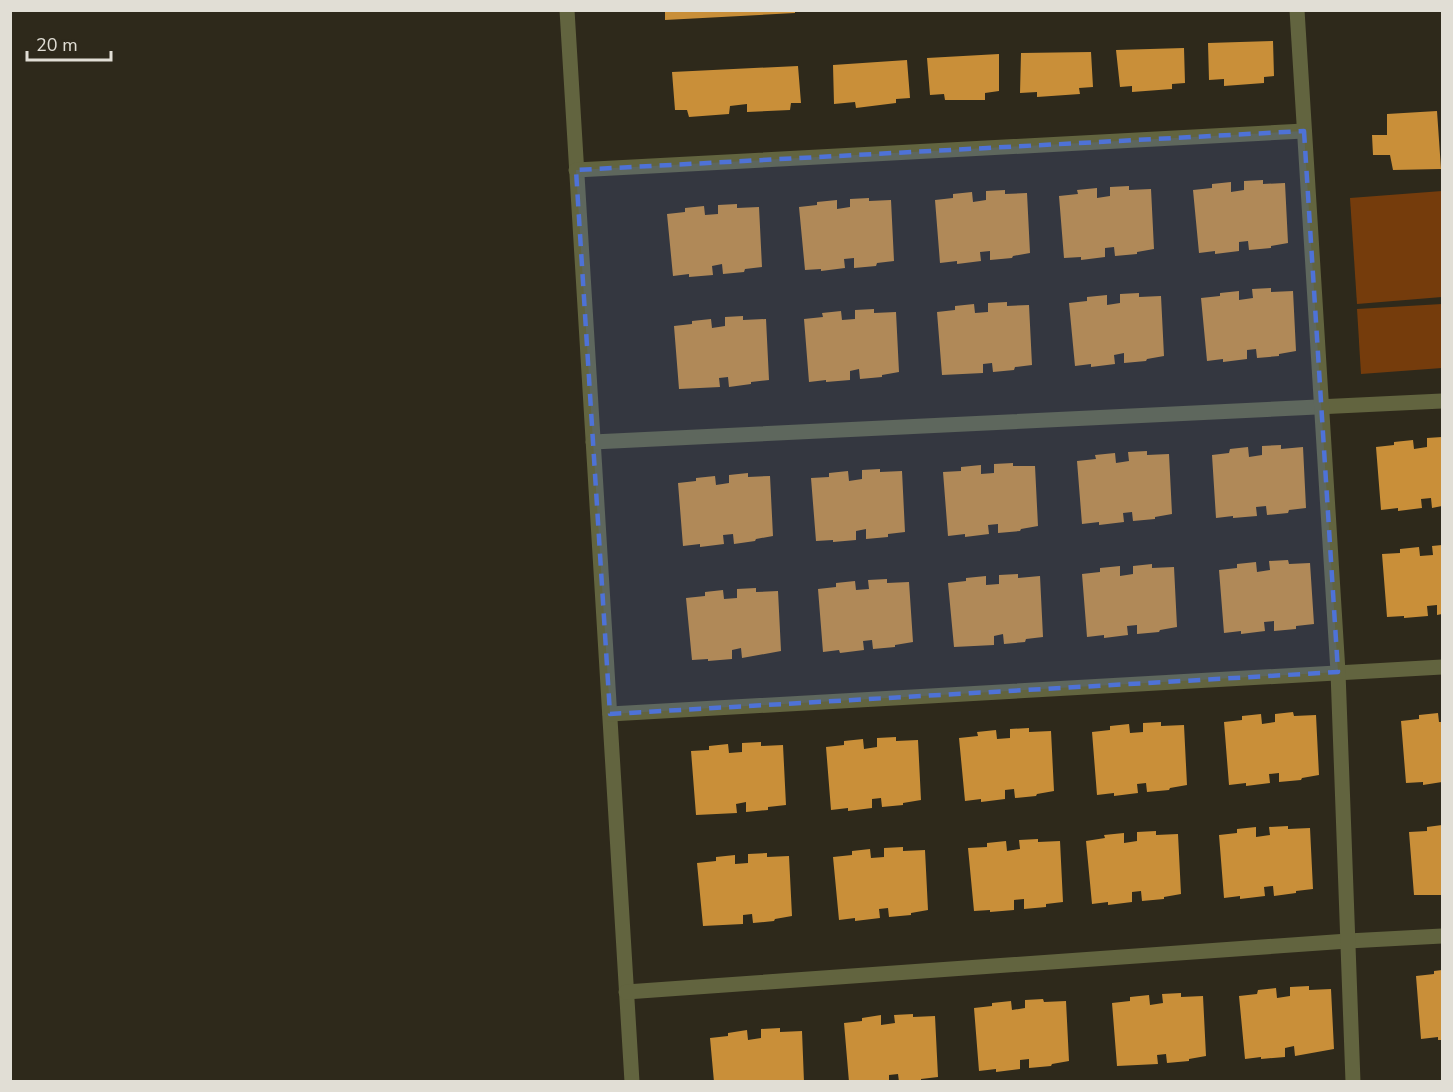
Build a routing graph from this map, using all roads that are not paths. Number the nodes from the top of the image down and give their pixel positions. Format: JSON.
{"nodes":[{"id":1,"x":567,"y":10,"type":"edge"},
{"id":2,"x":1297,"y":10,"type":"edge"},
{"id":3,"x":1304,"y":131,"type":"junction"},
{"id":4,"x":576,"y":170,"type":"junction"},
{"id":5,"x":1443,"y":401,"type":"edge"},
{"id":6,"x":1322,"y":408,"type":"junction"},
{"id":7,"x":593,"y":442,"type":"junction"},
{"id":8,"x":1443,"y":667,"type":"edge"},
{"id":9,"x":1338,"y":672,"type":"junction"},
{"id":10,"x":610,"y":714,"type":"junction"},
{"id":11,"x":1443,"y":936,"type":"edge"},
{"id":12,"x":1348,"y":941,"type":"junction"},
{"id":13,"x":626,"y":992,"type":"junction"},
{"id":14,"x":632,"y":1082,"type":"edge"},
{"id":15,"x":1353,"y":1082,"type":"edge"}],
"edges":[{"from":1,"to":4,"type":"street"},
{"from":2,"to":3,"type":"street"},
{"from":3,"to":4,"type":"street"},
{"from":3,"to":6,"type":"street"},
{"from":4,"to":7,"type":"street"},
{"from":5,"to":6,"type":"street"},
{"from":6,"to":7,"type":"street"},
{"from":6,"to":9,"type":"street"},
{"from":7,"to":10,"type":"street"},
{"from":8,"to":9,"type":"street"},
{"from":9,"to":10,"type":"street"},
{"from":9,"to":12,"type":"street"},
{"from":10,"to":13,"type":"street"},
{"from":11,"to":12,"type":"street"},
{"from":12,"to":13,"type":"street"},
{"from":12,"to":15,"type":"street"},
{"from":13,"to":14,"type":"street"}]}
